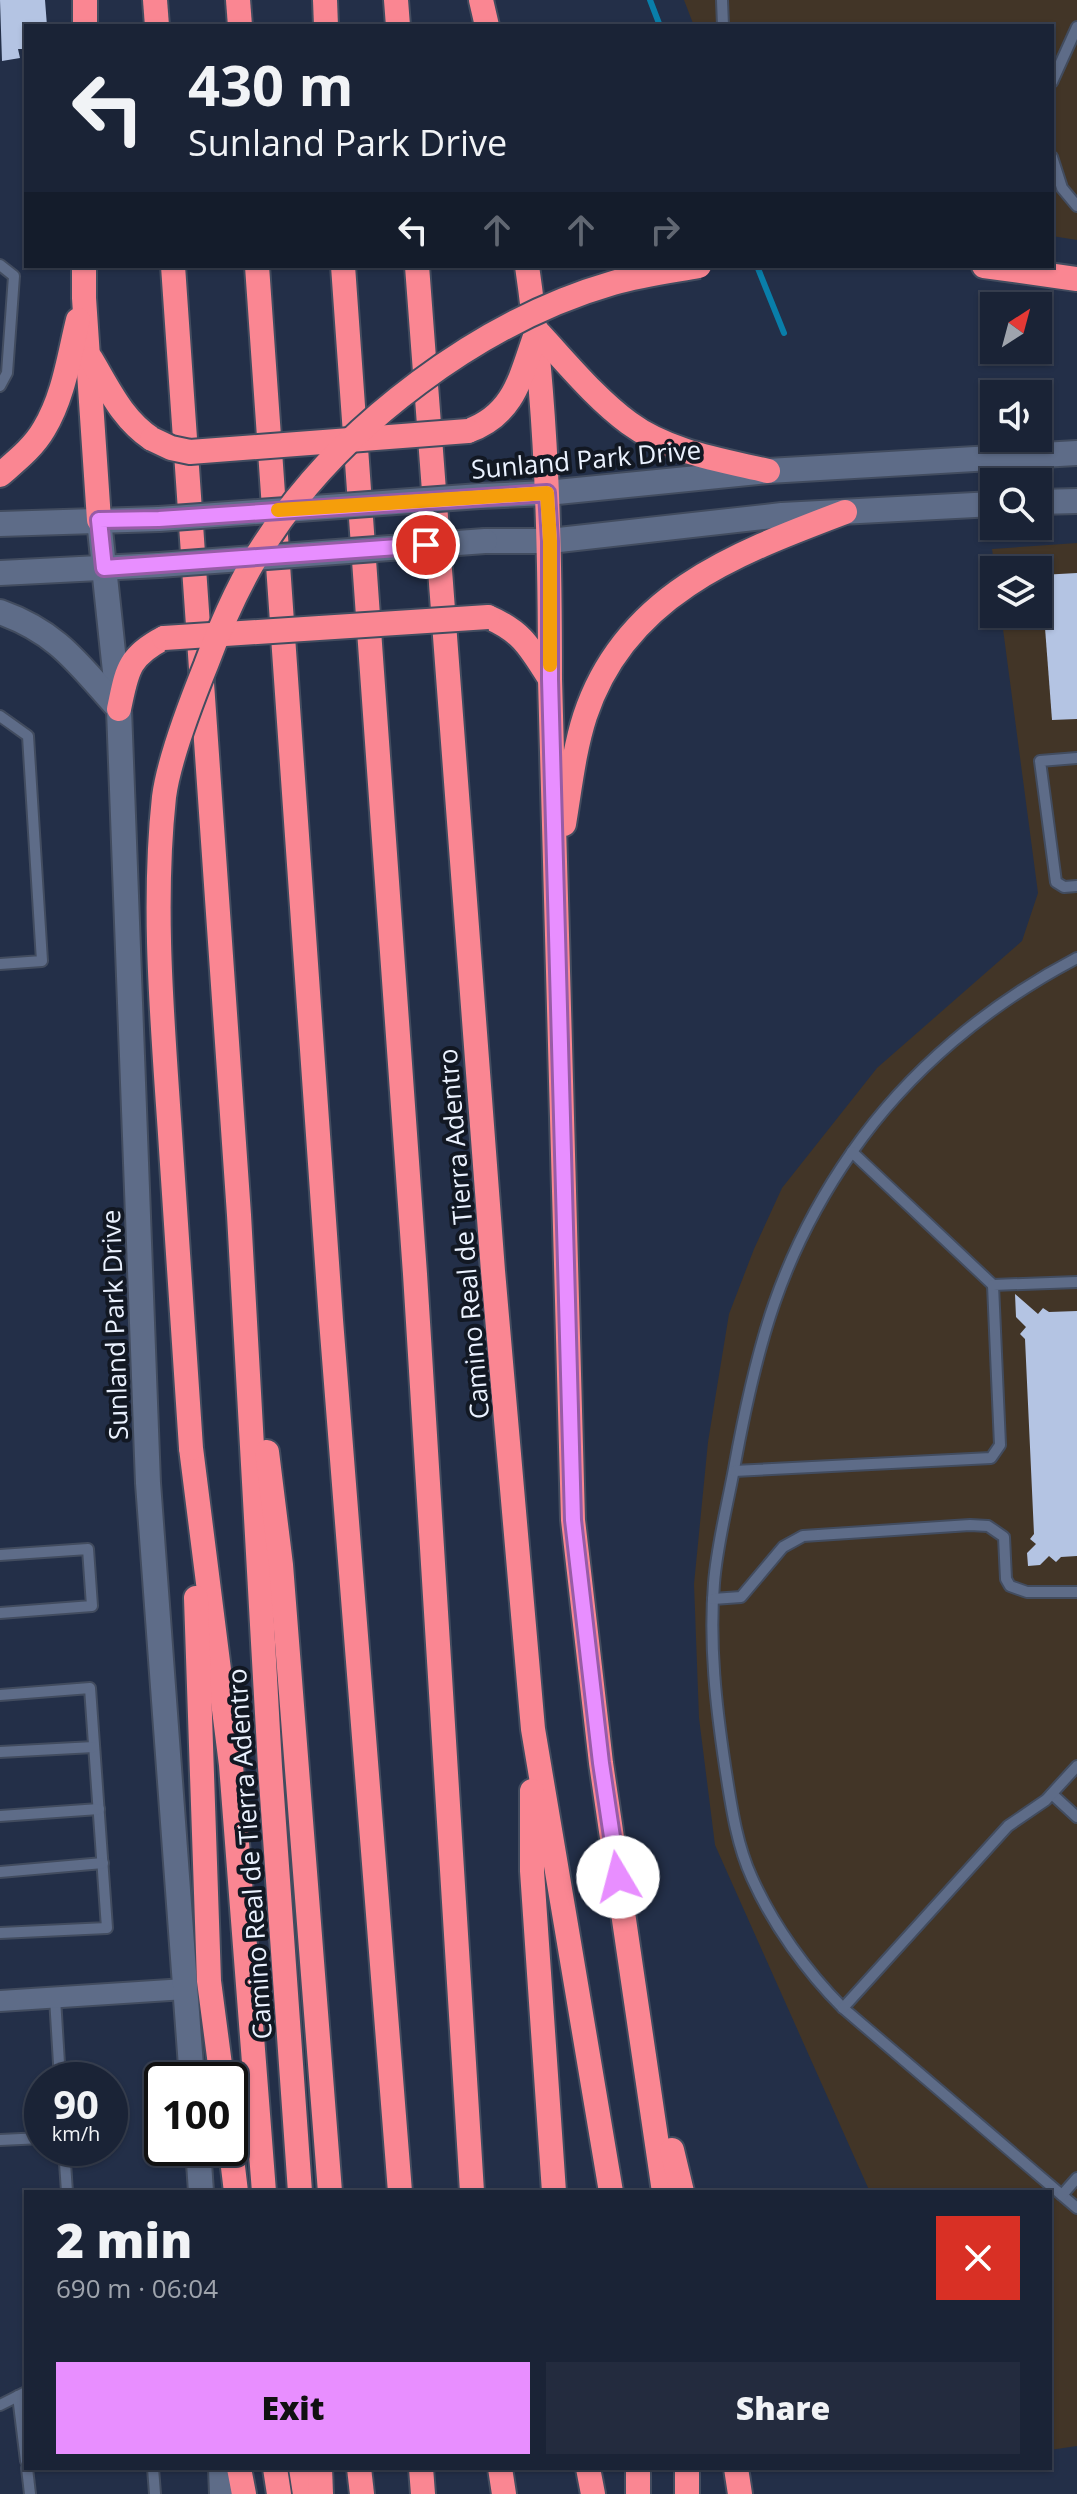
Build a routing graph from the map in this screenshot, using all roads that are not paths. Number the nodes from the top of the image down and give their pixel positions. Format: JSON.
{"nodes":[{"id":1,"x":85,"y":0,"type":"edge"},
{"id":2,"x":155,"y":0,"type":"edge"},
{"id":3,"x":238,"y":0,"type":"edge"},
{"id":4,"x":325,"y":0,"type":"edge"},
{"id":5,"x":396,"y":0,"type":"edge"},
{"id":6,"x":481,"y":0,"type":"edge"},
{"id":7,"x":722,"y":0,"type":"edge"},
{"id":8,"x":85,"y":24,"type":"edge"},
{"id":9,"x":157,"y":24,"type":"edge"},
{"id":10,"x":240,"y":24,"type":"edge"},
{"id":11,"x":326,"y":24,"type":"edge"},
{"id":12,"x":398,"y":24,"type":"edge"},
{"id":13,"x":487,"y":24,"type":"edge"},
{"id":14,"x":723,"y":24,"type":"edge"},
{"id":15,"x":1077,"y":27,"type":"edge"},
{"id":16,"x":1054,"y":78,"type":"edge"},
{"id":17,"x":1054,"y":163,"type":"edge"},
{"id":18,"x":1077,"y":206,"type":"edge"},
{"id":19,"x":0,"y":265,"type":"edge"},
{"id":20,"x":84,"y":268,"type":"edge"},
{"id":21,"x":173,"y":268,"type":"edge"},
{"id":22,"x":257,"y":268,"type":"edge"},
{"id":23,"x":343,"y":268,"type":"edge"},
{"id":24,"x":417,"y":268,"type":"edge"},
{"id":25,"x":527,"y":268,"type":"edge"},
{"id":26,"x":689,"y":268,"type":"edge"},
{"id":27,"x":998,"y":268,"type":"edge"},
{"id":28,"x":1077,"y":279,"type":"edge"},
{"id":29,"x":84,"y":298,"type":"junction"},
{"id":30,"x":537,"y":331,"type":"junction"},
{"id":31,"x":88,"y":353,"type":"junction"},
{"id":32,"x":0,"y":386,"type":"edge"},
{"id":33,"x":1077,"y":453,"type":"edge"},
{"id":34,"x":768,"y":471,"type":"junction"},
{"id":35,"x":0,"y":475,"type":"edge"},
{"id":36,"x":547,"y":493,"type":"junction"},
{"id":37,"x":1077,"y":501,"type":"edge"},
{"id":38,"x":1052,"y":502,"type":"edge"},
{"id":39,"x":980,"y":505,"type":"edge"},
{"id":40,"x":845,"y":512,"type":"junction"},
{"id":41,"x":99,"y":520,"type":"junction"},
{"id":42,"x":0,"y":524,"type":"edge"},
{"id":43,"x":550,"y":541,"type":"junction"},
{"id":44,"x":104,"y":568,"type":"junction"},
{"id":45,"x":0,"y":573,"type":"edge"},
{"id":46,"x":0,"y":612,"type":"edge"},
{"id":47,"x":550,"y":679,"type":"junction"},
{"id":48,"x":119,"y":709,"type":"junction"},
{"id":49,"x":0,"y":716,"type":"edge"},
{"id":50,"x":1077,"y":758,"type":"edge"},
{"id":51,"x":555,"y":873,"type":"junction"},
{"id":52,"x":1077,"y":886,"type":"edge"},
{"id":53,"x":1077,"y":958,"type":"edge"},
{"id":54,"x":0,"y":964,"type":"edge"},
{"id":55,"x":852,"y":1152,"type":"junction"},
{"id":56,"x":239,"y":1215,"type":"junction"},
{"id":57,"x":1077,"y":1282,"type":"edge"},
{"id":58,"x":993,"y":1285,"type":"junction"},
{"id":59,"x":191,"y":1448,"type":"junction"},
{"id":60,"x":734,"y":1471,"type":"junction"},
{"id":61,"x":0,"y":1555,"type":"edge"},
{"id":62,"x":1077,"y":1592,"type":"edge"},
{"id":63,"x":713,"y":1599,"type":"junction"},
{"id":64,"x":0,"y":1613,"type":"edge"},
{"id":65,"x":0,"y":1695,"type":"edge"},
{"id":66,"x":533,"y":1729,"type":"junction"},
{"id":67,"x":94,"y":1747,"type":"junction"},
{"id":68,"x":0,"y":1752,"type":"edge"},
{"id":69,"x":1077,"y":1766,"type":"edge"},
{"id":70,"x":1052,"y":1794,"type":"junction"},
{"id":71,"x":99,"y":1809,"type":"junction"},
{"id":72,"x":0,"y":1816,"type":"edge"},
{"id":73,"x":1077,"y":1817,"type":"edge"},
{"id":74,"x":103,"y":1863,"type":"junction"},
{"id":75,"x":0,"y":1872,"type":"edge"},
{"id":76,"x":0,"y":1933,"type":"edge"},
{"id":77,"x":185,"y":1989,"type":"junction"},
{"id":78,"x":55,"y":1998,"type":"junction"},
{"id":79,"x":0,"y":2001,"type":"edge"},
{"id":80,"x":843,"y":2008,"type":"junction"},
{"id":81,"x":640,"y":2020,"type":"junction"},
{"id":82,"x":59,"y":2062,"type":"edge"},
{"id":83,"x":191,"y":2062,"type":"edge"},
{"id":84,"x":220,"y":2062,"type":"edge"},
{"id":85,"x":24,"y":2139,"type":"edge"},
{"id":86,"x":0,"y":2140,"type":"edge"},
{"id":87,"x":65,"y":2166,"type":"edge"},
{"id":88,"x":199,"y":2166,"type":"edge"},
{"id":89,"x":233,"y":2166,"type":"edge"},
{"id":90,"x":1077,"y":2178,"type":"edge"},
{"id":91,"x":67,"y":2190,"type":"edge"},
{"id":92,"x":201,"y":2190,"type":"edge"},
{"id":93,"x":236,"y":2190,"type":"edge"},
{"id":94,"x":264,"y":2190,"type":"edge"},
{"id":95,"x":300,"y":2190,"type":"edge"},
{"id":96,"x":330,"y":2190,"type":"edge"},
{"id":97,"x":400,"y":2190,"type":"edge"},
{"id":98,"x":472,"y":2190,"type":"edge"},
{"id":99,"x":554,"y":2190,"type":"edge"},
{"id":100,"x":611,"y":2190,"type":"edge"},
{"id":101,"x":664,"y":2190,"type":"edge"},
{"id":102,"x":682,"y":2190,"type":"edge"},
{"id":103,"x":1062,"y":2195,"type":"junction"},
{"id":104,"x":1077,"y":2208,"type":"edge"},
{"id":105,"x":22,"y":2394,"type":"edge"},
{"id":106,"x":0,"y":2405,"type":"edge"},
{"id":107,"x":24,"y":2428,"type":"edge"},
{"id":108,"x":27,"y":2470,"type":"edge"},
{"id":109,"x":153,"y":2470,"type":"edge"},
{"id":110,"x":221,"y":2470,"type":"edge"},
{"id":111,"x":239,"y":2470,"type":"edge"},
{"id":112,"x":275,"y":2470,"type":"edge"},
{"id":113,"x":301,"y":2470,"type":"edge"},
{"id":114,"x":320,"y":2470,"type":"edge"},
{"id":115,"x":359,"y":2470,"type":"edge"},
{"id":116,"x":421,"y":2470,"type":"edge"},
{"id":117,"x":500,"y":2470,"type":"edge"},
{"id":118,"x":588,"y":2470,"type":"edge"},
{"id":119,"x":638,"y":2470,"type":"edge"},
{"id":120,"x":687,"y":2470,"type":"edge"},
{"id":121,"x":736,"y":2470,"type":"edge"},
{"id":122,"x":30,"y":2494,"type":"edge"},
{"id":123,"x":155,"y":2494,"type":"edge"},
{"id":124,"x":222,"y":2494,"type":"edge"},
{"id":125,"x":244,"y":2494,"type":"edge"},
{"id":126,"x":279,"y":2494,"type":"edge"},
{"id":127,"x":305,"y":2494,"type":"edge"},
{"id":128,"x":321,"y":2494,"type":"edge"},
{"id":129,"x":362,"y":2494,"type":"edge"},
{"id":130,"x":423,"y":2494,"type":"edge"},
{"id":131,"x":504,"y":2494,"type":"edge"},
{"id":132,"x":593,"y":2494,"type":"edge"},
{"id":133,"x":638,"y":2494,"type":"edge"},
{"id":134,"x":687,"y":2494,"type":"edge"},
{"id":135,"x":740,"y":2494,"type":"edge"}],
"edges":[{"from":1,"to":8,"type":"highway"},
{"from":2,"to":9,"type":"highway"},
{"from":3,"to":10,"type":"highway"},
{"from":4,"to":11,"type":"highway"},
{"from":5,"to":12,"type":"highway"},
{"from":6,"to":13,"type":"highway"},
{"from":7,"to":14,"type":"lane"},
{"from":15,"to":16,"type":"lane"},
{"from":17,"to":18,"type":"lane"},
{"from":19,"to":32,"type":"lane"},
{"from":20,"to":29,"type":"highway"},
{"from":21,"to":56,"type":"highway","name":"Camino Real de Tierra Adentro"},
{"from":22,"to":97,"type":"highway"},
{"from":23,"to":98,"type":"highway"},
{"from":24,"to":66,"type":"highway","name":"Camino Real de Tierra Adentro"},
{"from":25,"to":30,"type":"highway"},
{"from":26,"to":59,"type":"highway","bridge":true},
{"from":27,"to":28,"type":"highway"},
{"from":29,"to":31,"type":"highway"},
{"from":29,"to":35,"type":"highway"},
{"from":30,"to":31,"type":"highway","bridge":true},
{"from":30,"to":34,"type":"highway"},
{"from":30,"to":36,"type":"highway"},
{"from":31,"to":41,"type":"highway"},
{"from":33,"to":34,"type":"main road","name":"Sunland Park Drive"},
{"from":34,"to":36,"type":"main road","name":"Sunland Park Drive"},
{"from":36,"to":41,"type":"main road","name":"Sunland Park Drive","bridge":true},
{"from":36,"to":43,"type":"highway"},
{"from":37,"to":38,"type":"main road"},
{"from":39,"to":40,"type":"main road"},
{"from":40,"to":43,"type":"main road"},
{"from":40,"to":51,"type":"highway"},
{"from":41,"to":42,"type":"main road","name":"Sunland Park Drive"},
{"from":41,"to":44,"type":"main road","name":"Sunland Park Drive"},
{"from":43,"to":44,"type":"main road","bridge":true},
{"from":43,"to":47,"type":"highway"},
{"from":44,"to":45,"type":"main road"},
{"from":44,"to":48,"type":"main road","name":"Sunland Park Drive"},
{"from":46,"to":48,"type":"main road"},
{"from":47,"to":48,"type":"highway","bridge":true},
{"from":47,"to":51,"type":"highway"},
{"from":48,"to":77,"type":"main road","name":"Sunland Park Drive"},
{"from":49,"to":54,"type":"lane"},
{"from":50,"to":52,"type":"lane"},
{"from":51,"to":81,"type":"highway"},
{"from":53,"to":55,"type":"lane"},
{"from":55,"to":58,"type":"lane"},
{"from":55,"to":60,"type":"lane"},
{"from":56,"to":95,"type":"highway","name":"Camino Real de Tierra Adentro"},
{"from":56,"to":96,"type":"highway"},
{"from":57,"to":58,"type":"lane"},
{"from":58,"to":60,"type":"lane"},
{"from":59,"to":84,"type":"highway"},
{"from":59,"to":94,"type":"highway"},
{"from":60,"to":63,"type":"lane"},
{"from":61,"to":64,"type":"lane"},
{"from":62,"to":63,"type":"lane"},
{"from":63,"to":80,"type":"lane"},
{"from":65,"to":67,"type":"lane"},
{"from":66,"to":99,"type":"highway"},
{"from":66,"to":100,"type":"highway","name":"Camino Real de Tierra Adentro"},
{"from":67,"to":68,"type":"lane"},
{"from":67,"to":71,"type":"lane"},
{"from":69,"to":70,"type":"lane"},
{"from":70,"to":73,"type":"lane"},
{"from":70,"to":80,"type":"lane"},
{"from":71,"to":72,"type":"lane"},
{"from":71,"to":74,"type":"lane"},
{"from":74,"to":75,"type":"lane"},
{"from":74,"to":76,"type":"lane"},
{"from":77,"to":78,"type":"street"},
{"from":77,"to":83,"type":"main road","name":"Sunland Park Drive"},
{"from":78,"to":79,"type":"street"},
{"from":78,"to":82,"type":"lane"},
{"from":80,"to":103,"type":"lane"},
{"from":81,"to":101,"type":"highway"},
{"from":81,"to":102,"type":"highway"},
{"from":85,"to":86,"type":"lane"},
{"from":87,"to":91,"type":"lane"},
{"from":88,"to":92,"type":"main road"},
{"from":89,"to":93,"type":"highway"},
{"from":90,"to":103,"type":"lane"},
{"from":103,"to":104,"type":"lane"},
{"from":105,"to":106,"type":"lane"},
{"from":105,"to":107,"type":"lane"},
{"from":108,"to":122,"type":"lane"},
{"from":109,"to":123,"type":"lane"},
{"from":110,"to":124,"type":"main road"},
{"from":111,"to":125,"type":"highway"},
{"from":112,"to":126,"type":"highway"},
{"from":113,"to":127,"type":"highway"},
{"from":114,"to":128,"type":"highway"},
{"from":115,"to":129,"type":"highway"},
{"from":116,"to":130,"type":"highway"},
{"from":117,"to":131,"type":"highway"},
{"from":118,"to":132,"type":"highway"},
{"from":119,"to":133,"type":"highway"},
{"from":120,"to":134,"type":"highway"},
{"from":121,"to":135,"type":"highway"}]}
